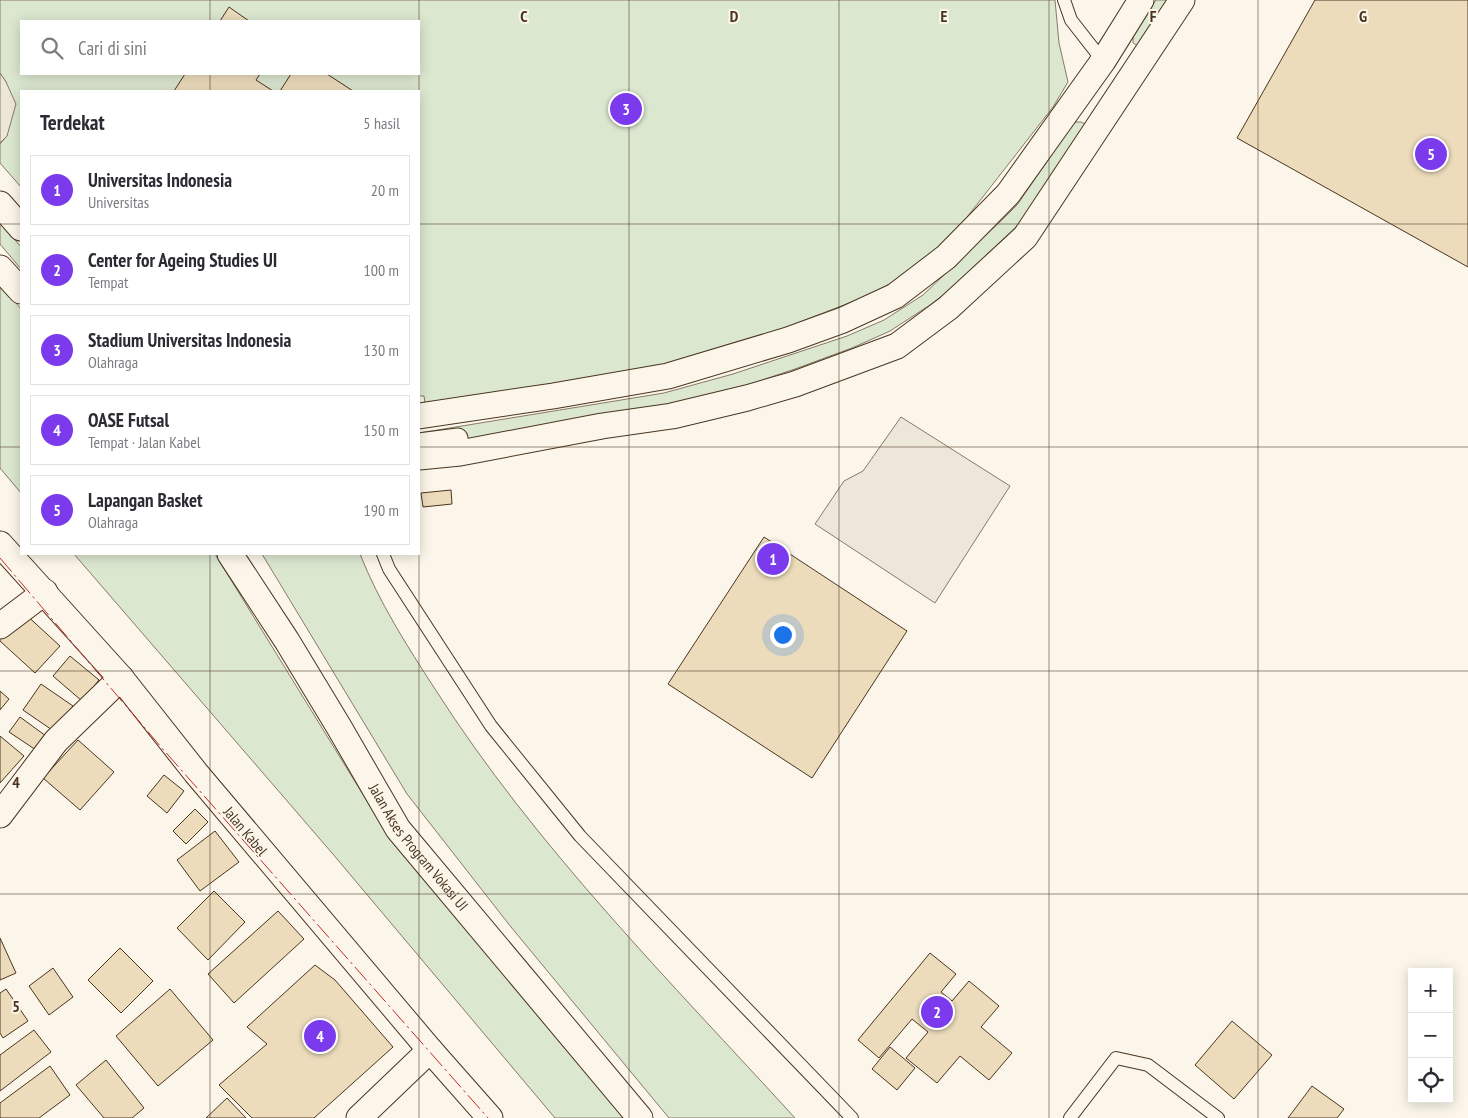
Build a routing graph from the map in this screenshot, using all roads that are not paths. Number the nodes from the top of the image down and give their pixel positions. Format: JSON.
{"nodes":[{"id":1,"x":1064,"y":0,"type":"edge"},
{"id":2,"x":1141,"y":0,"type":"edge"},
{"id":3,"x":1182,"y":0,"type":"edge"},
{"id":4,"x":1103,"y":60,"type":"junction"},
{"id":5,"x":0,"y":204,"type":"edge"},
{"id":6,"x":20,"y":227,"type":"edge"},
{"id":7,"x":0,"y":268,"type":"edge"},
{"id":8,"x":20,"y":290,"type":"edge"},
{"id":9,"x":420,"y":416,"type":"edge"},
{"id":10,"x":420,"y":443,"type":"edge"},
{"id":11,"x":460,"y":453,"type":"junction"},
{"id":12,"x":420,"y":457,"type":"edge"},
{"id":13,"x":0,"y":544,"type":"edge"},
{"id":14,"x":231,"y":555,"type":"edge"},
{"id":15,"x":383,"y":555,"type":"edge"},
{"id":16,"x":45,"y":592,"type":"junction"},
{"id":17,"x":0,"y":626,"type":"edge"},
{"id":18,"x":121,"y":678,"type":"junction"},
{"id":19,"x":0,"y":815,"type":"edge"},
{"id":20,"x":430,"y":1050,"type":"junction"},
{"id":21,"x":359,"y":1118,"type":"edge"},
{"id":22,"x":490,"y":1118,"type":"edge"},
{"id":23,"x":640,"y":1118,"type":"edge"},
{"id":24,"x":852,"y":1118,"type":"edge"},
{"id":25,"x":1070,"y":1118,"type":"edge"},
{"id":26,"x":1218,"y":1118,"type":"edge"}],
"edges":[{"from":1,"to":4,"type":"lane"},
{"from":2,"to":4,"type":"street"},
{"from":3,"to":11,"type":"street"},
{"from":4,"to":9,"type":"street"},
{"from":5,"to":6,"type":"street"},
{"from":7,"to":8,"type":"street"},
{"from":10,"to":11,"type":"street"},
{"from":11,"to":12,"type":"street"},
{"from":13,"to":16,"type":"street","name":"Jalan Kabel"},
{"from":14,"to":23,"type":"street","name":"Jalan Akses Program Vokasi UI"},
{"from":15,"to":24,"type":"lane"},
{"from":16,"to":17,"type":"street"},
{"from":16,"to":18,"type":"street","name":"Jalan Kabel"},
{"from":18,"to":19,"type":"street"},
{"from":18,"to":20,"type":"street","name":"Jalan Kabel"},
{"from":20,"to":21,"type":"street"},
{"from":20,"to":22,"type":"street","name":"Jalan Kabel"},
{"from":25,"to":26,"type":"lane"}]}
